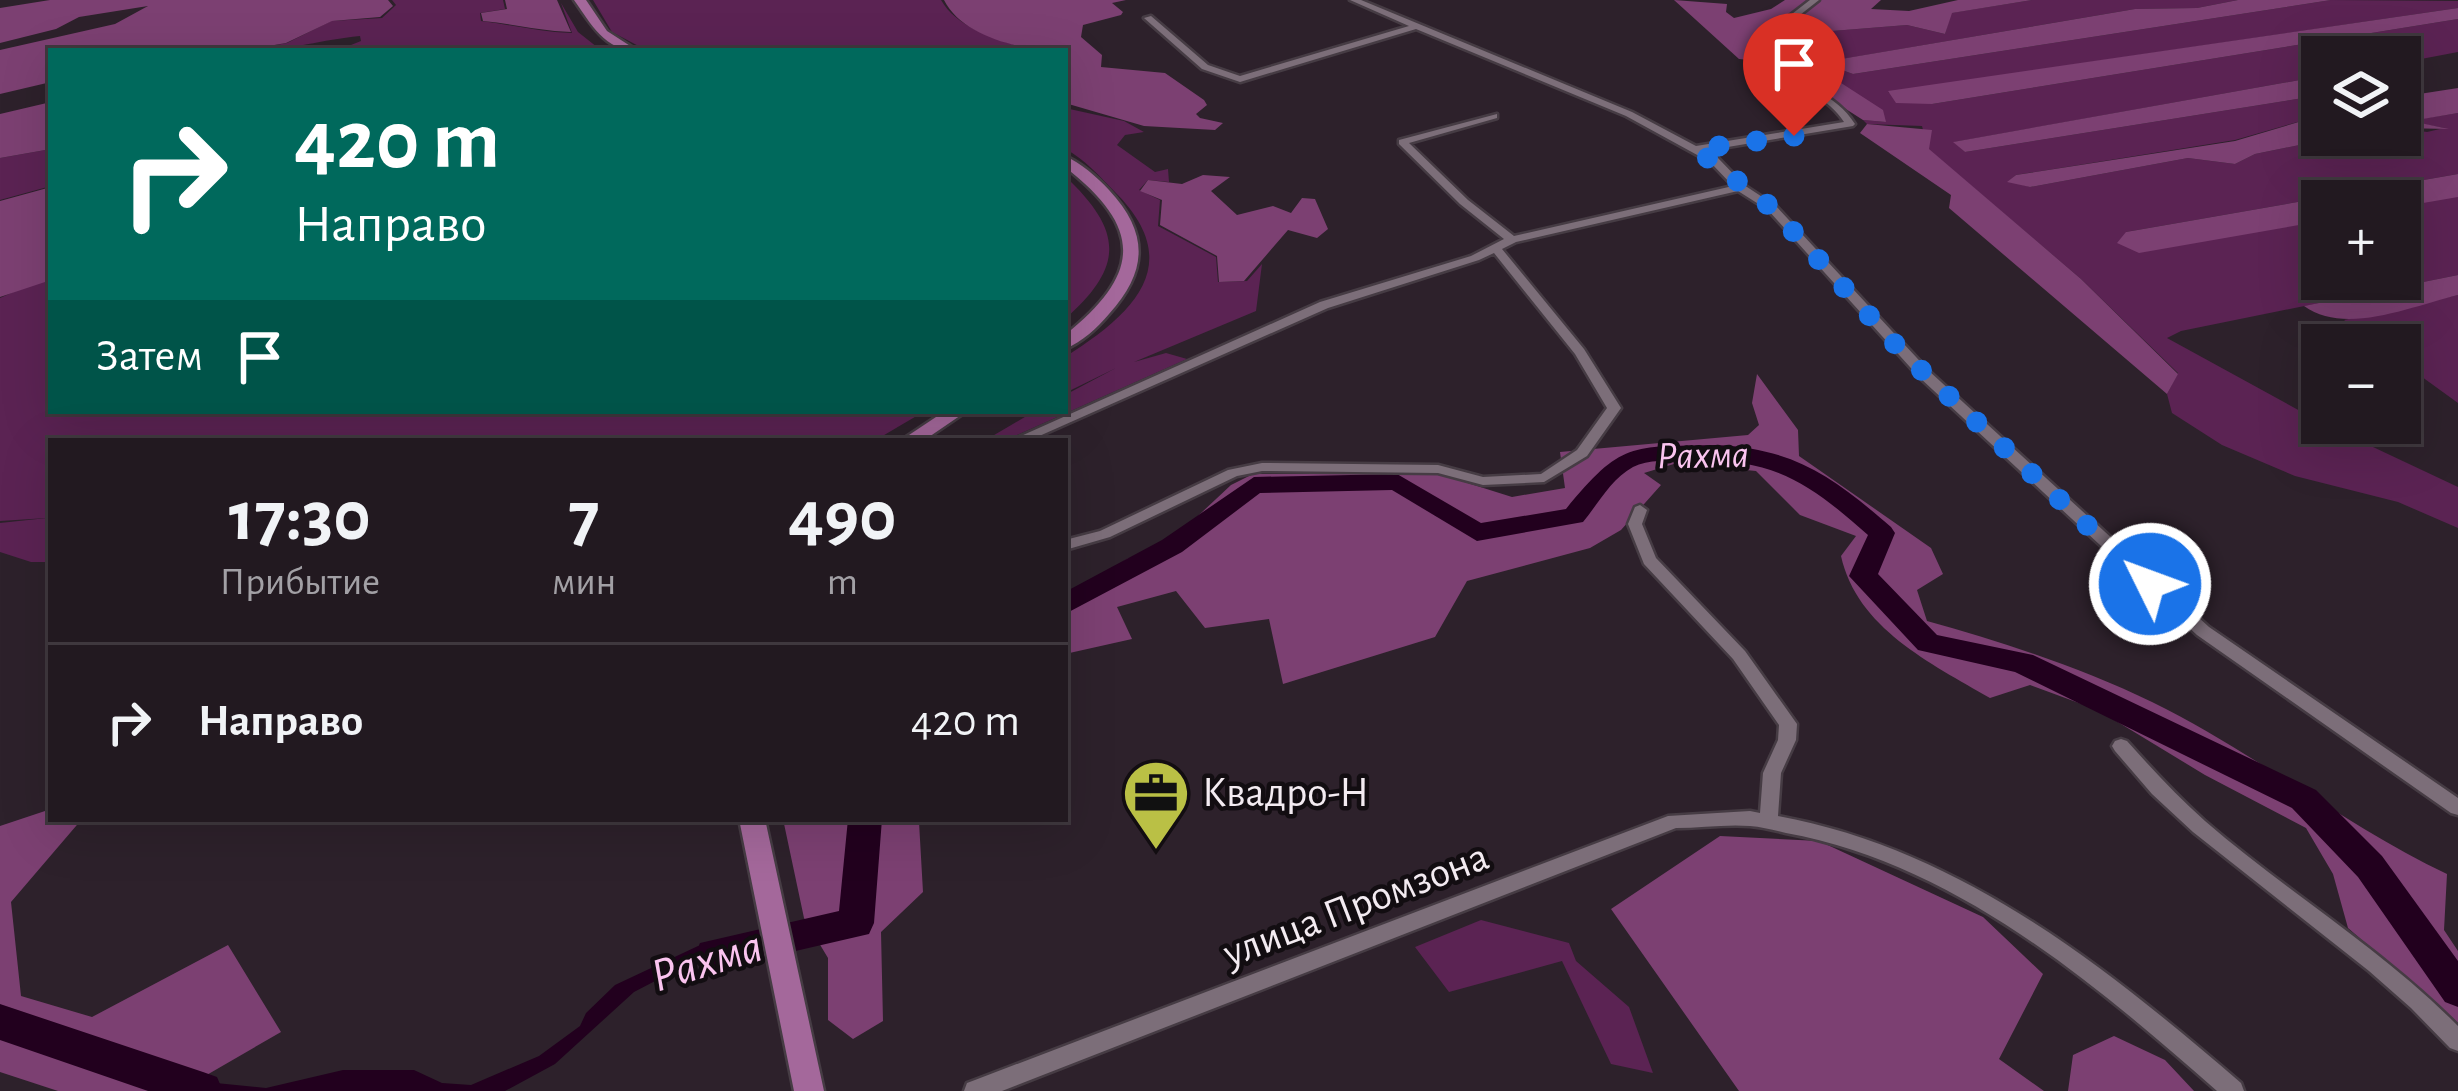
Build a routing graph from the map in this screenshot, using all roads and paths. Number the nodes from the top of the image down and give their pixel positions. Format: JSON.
{"nodes":[{"id":1,"x":580,"y":0,"type":"edge"},
{"id":2,"x":1354,"y":0,"type":"edge"},
{"id":3,"x":1816,"y":0,"type":"edge"},
{"id":4,"x":1148,"y":18,"type":"dead end"},
{"id":5,"x":1417,"y":26,"type":"junction"},
{"id":6,"x":627,"y":48,"type":"edge"},
{"id":7,"x":1494,"y":116,"type":"dead end"},
{"id":8,"x":1696,"y":149,"type":"junction"},
{"id":9,"x":1068,"y":163,"type":"edge"},
{"id":10,"x":1739,"y":187,"type":"junction"},
{"id":11,"x":1512,"y":240,"type":"junction"},
{"id":12,"x":1496,"y":249,"type":"junction"},
{"id":13,"x":1068,"y":341,"type":"edge"},
{"id":14,"x":953,"y":414,"type":"edge"},
{"id":15,"x":915,"y":438,"type":"edge"},
{"id":16,"x":1024,"y":438,"type":"edge"},
{"id":17,"x":1640,"y":510,"type":"dead end"},
{"id":18,"x":1068,"y":544,"type":"edge"},
{"id":19,"x":2121,"y":746,"type":"dead end"},
{"id":20,"x":2458,"y":808,"type":"edge"},
{"id":21,"x":1769,"y":818,"type":"junction"},
{"id":22,"x":753,"y":822,"type":"edge"},
{"id":23,"x":2458,"y":1041,"type":"edge"},
{"id":24,"x":809,"y":1091,"type":"edge"},
{"id":25,"x":974,"y":1091,"type":"edge"},
{"id":26,"x":2234,"y":1091,"type":"edge"}],
"edges":[{"from":1,"to":6,"type":"main road"},
{"from":2,"to":5,"type":"street"},
{"from":3,"to":8,"type":"street"},
{"from":4,"to":5,"type":"street"},
{"from":5,"to":8,"type":"street"},
{"from":7,"to":11,"type":"street"},
{"from":8,"to":10,"type":"street"},
{"from":9,"to":13,"type":"main road"},
{"from":10,"to":11,"type":"street"},
{"from":10,"to":20,"type":"street"},
{"from":11,"to":12,"type":"street"},
{"from":12,"to":16,"type":"street"},
{"from":12,"to":18,"type":"street"},
{"from":14,"to":15,"type":"main road"},
{"from":17,"to":21,"type":"street"},
{"from":19,"to":23,"type":"street"},
{"from":21,"to":25,"type":"street","name":"улица Промзона"},
{"from":21,"to":26,"type":"street","name":"улица Промзона"},
{"from":22,"to":24,"type":"main road"}]}
